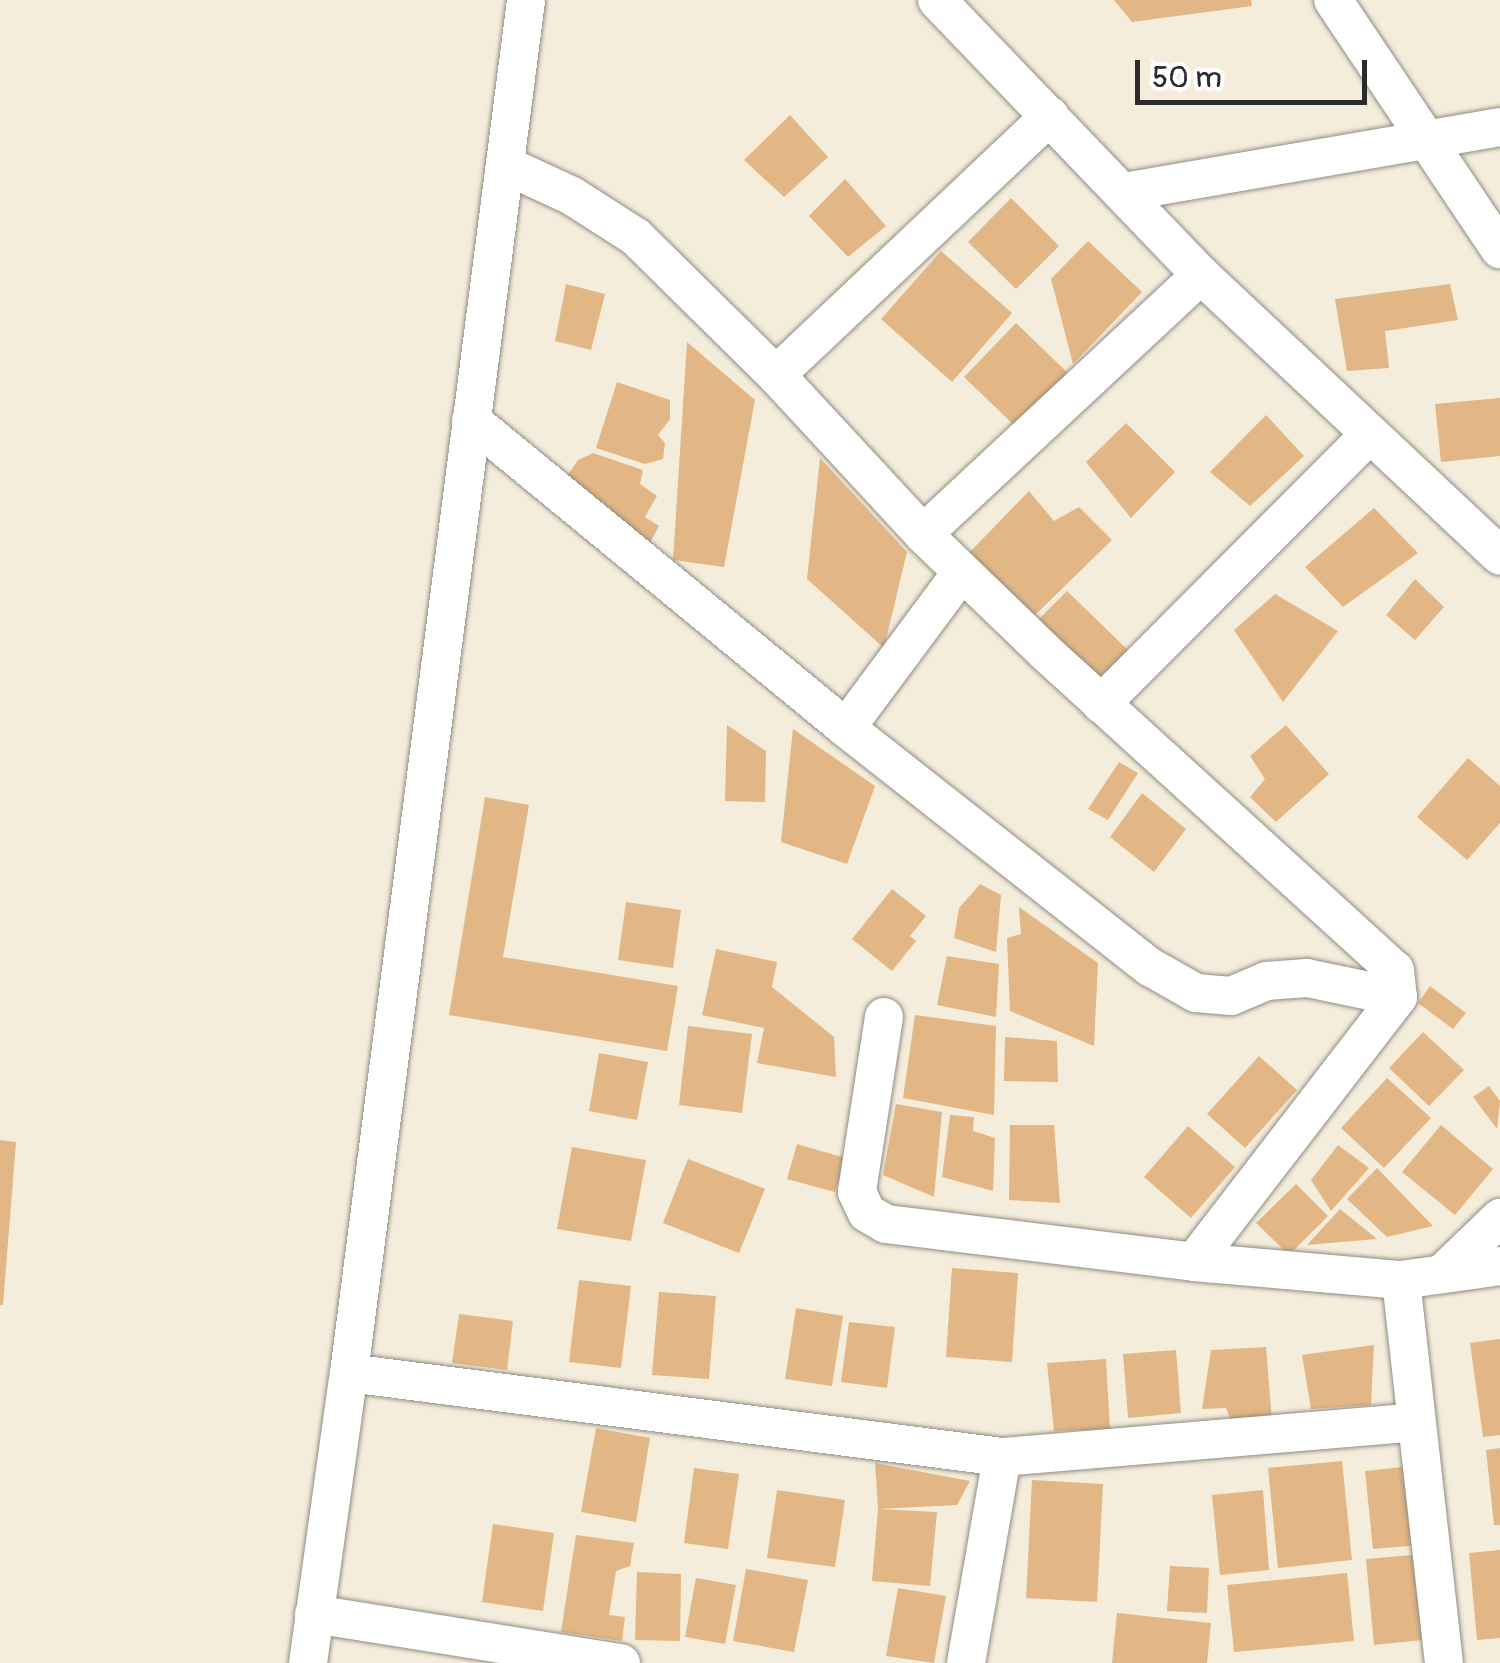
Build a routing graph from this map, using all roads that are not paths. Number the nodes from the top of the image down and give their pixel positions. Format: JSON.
{"nodes":[{"id":1,"x":526,"y":0,"type":"edge"},
{"id":2,"x":936,"y":0,"type":"edge"},
{"id":3,"x":1334,"y":0,"type":"edge"},
{"id":4,"x":1050,"y":116,"type":"junction"},
{"id":5,"x":1500,"y":128,"type":"edge"},
{"id":6,"x":1424,"y":139,"type":"junction"},
{"id":7,"x":504,"y":165,"type":"junction"},
{"id":8,"x":1124,"y":192,"type":"junction"},
{"id":9,"x":1500,"y":249,"type":"edge"},
{"id":10,"x":1201,"y":275,"type":"junction"},
{"id":11,"x":776,"y":375,"type":"junction"},
{"id":12,"x":470,"y":420,"type":"junction"},
{"id":13,"x":1368,"y":435,"type":"junction"},
{"id":14,"x":923,"y":534,"type":"junction"},
{"id":15,"x":1500,"y":556,"type":"edge"},
{"id":16,"x":962,"y":572,"type":"junction"},
{"id":17,"x":1101,"y":704,"type":"junction"},
{"id":18,"x":846,"y":728,"type":"junction"},
{"id":19,"x":1398,"y":997,"type":"junction"},
{"id":20,"x":884,"y":1017,"type":"dead end"},
{"id":21,"x":1500,"y":1218,"type":"edge"},
{"id":22,"x":1194,"y":1262,"type":"junction"},
{"id":23,"x":1500,"y":1266,"type":"edge"},
{"id":24,"x":1444,"y":1272,"type":"junction"},
{"id":25,"x":1401,"y":1280,"type":"junction"},
{"id":26,"x":350,"y":1373,"type":"junction"},
{"id":27,"x":1415,"y":1422,"type":"junction"},
{"id":28,"x":1002,"y":1458,"type":"junction"},
{"id":29,"x":314,"y":1614,"type":"junction"},
{"id":30,"x":308,"y":1663,"type":"edge"},
{"id":31,"x":621,"y":1663,"type":"edge"},
{"id":32,"x":966,"y":1663,"type":"edge"},
{"id":33,"x":1444,"y":1663,"type":"edge"}],
"edges":[{"from":1,"to":7,"type":"street"},
{"from":2,"to":4,"type":"street"},
{"from":3,"to":6,"type":"street"},
{"from":4,"to":8,"type":"street"},
{"from":4,"to":11,"type":"street"},
{"from":5,"to":6,"type":"street"},
{"from":6,"to":8,"type":"street"},
{"from":6,"to":9,"type":"street"},
{"from":7,"to":11,"type":"street"},
{"from":7,"to":12,"type":"street"},
{"from":8,"to":10,"type":"street"},
{"from":10,"to":13,"type":"street"},
{"from":10,"to":14,"type":"street"},
{"from":11,"to":14,"type":"street"},
{"from":12,"to":18,"type":"street"},
{"from":12,"to":26,"type":"street"},
{"from":13,"to":15,"type":"street"},
{"from":13,"to":17,"type":"street"},
{"from":14,"to":16,"type":"street"},
{"from":16,"to":17,"type":"street"},
{"from":16,"to":18,"type":"street"},
{"from":17,"to":19,"type":"street"},
{"from":18,"to":19,"type":"street"},
{"from":19,"to":22,"type":"street"},
{"from":20,"to":22,"type":"street"},
{"from":21,"to":24,"type":"street"},
{"from":22,"to":25,"type":"street"},
{"from":23,"to":24,"type":"street"},
{"from":24,"to":25,"type":"street"},
{"from":25,"to":27,"type":"street"},
{"from":26,"to":28,"type":"street"},
{"from":26,"to":29,"type":"street"},
{"from":27,"to":28,"type":"street"},
{"from":27,"to":33,"type":"street"},
{"from":28,"to":32,"type":"street"},
{"from":29,"to":30,"type":"street"},
{"from":29,"to":31,"type":"street"}]}
